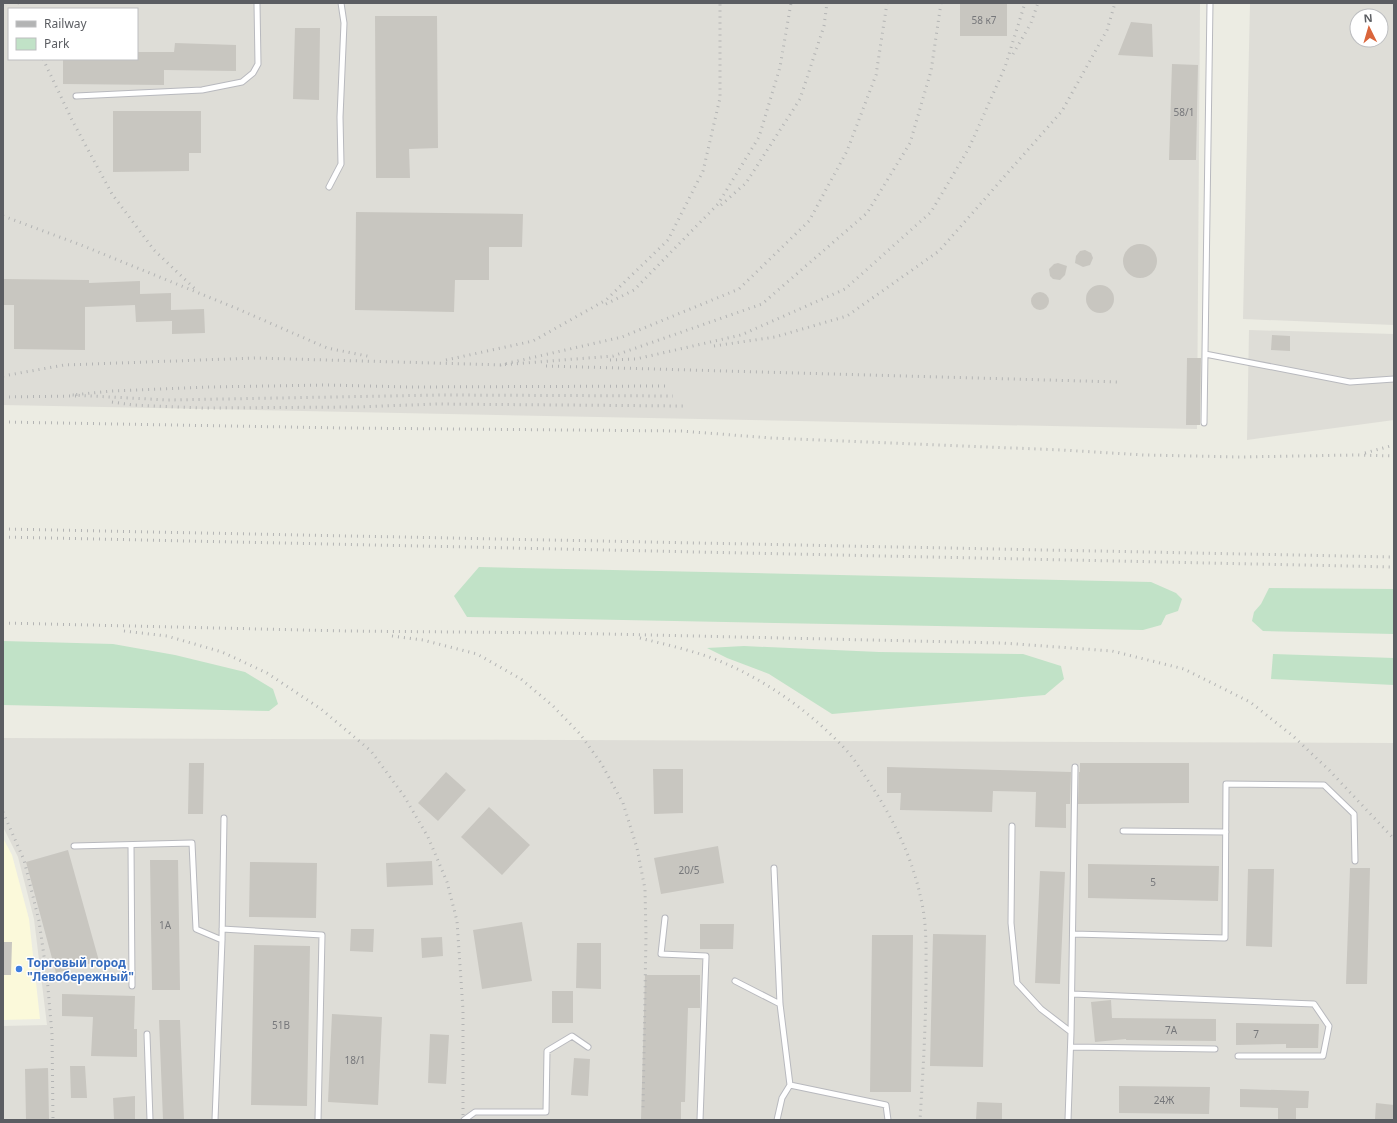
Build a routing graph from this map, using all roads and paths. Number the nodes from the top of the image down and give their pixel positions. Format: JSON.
{"nodes":[{"id":1,"x":258,"y":3,"type":"edge"},
{"id":2,"x":341,"y":3,"type":"edge"},
{"id":3,"x":1210,"y":3,"type":"edge"},
{"id":4,"x":76,"y":96,"type":"dead end"},
{"id":5,"x":329,"y":187,"type":"dead end"},
{"id":6,"x":1205,"y":354,"type":"junction"},
{"id":7,"x":1394,"y":379,"type":"edge"},
{"id":8,"x":1204,"y":423,"type":"dead end"},
{"id":9,"x":1075,"y":767,"type":"dead end"},
{"id":10,"x":224,"y":818,"type":"dead end"},
{"id":11,"x":1012,"y":826,"type":"dead end"},
{"id":12,"x":1123,"y":831,"type":"dead end"},
{"id":13,"x":1226,"y":832,"type":"junction"},
{"id":14,"x":132,"y":845,"type":"junction"},
{"id":15,"x":74,"y":846,"type":"dead end"},
{"id":16,"x":1355,"y":861,"type":"dead end"},
{"id":17,"x":774,"y":868,"type":"dead end"},
{"id":18,"x":665,"y":918,"type":"dead end"},
{"id":19,"x":222,"y":929,"type":"junction"},
{"id":20,"x":1072,"y":934,"type":"junction"},
{"id":21,"x":222,"y":940,"type":"junction"},
{"id":22,"x":735,"y":981,"type":"dead end"},
{"id":23,"x":132,"y":986,"type":"dead end"},
{"id":24,"x":1072,"y":994,"type":"junction"},
{"id":25,"x":780,"y":1004,"type":"junction"},
{"id":26,"x":1071,"y":1032,"type":"junction"},
{"id":27,"x":147,"y":1034,"type":"dead end"},
{"id":28,"x":588,"y":1047,"type":"dead end"},
{"id":29,"x":1071,"y":1047,"type":"junction"},
{"id":30,"x":1215,"y":1049,"type":"dead end"},
{"id":31,"x":1238,"y":1056,"type":"dead end"},
{"id":32,"x":790,"y":1085,"type":"junction"},
{"id":33,"x":150,"y":1120,"type":"edge"},
{"id":34,"x":215,"y":1120,"type":"edge"},
{"id":35,"x":318,"y":1120,"type":"edge"},
{"id":36,"x":464,"y":1120,"type":"edge"},
{"id":37,"x":700,"y":1120,"type":"edge"},
{"id":38,"x":777,"y":1120,"type":"edge"},
{"id":39,"x":888,"y":1120,"type":"edge"},
{"id":40,"x":1068,"y":1120,"type":"edge"}],
"edges":[{"from":1,"to":4,"type":"lane"},
{"from":2,"to":5,"type":"lane"},
{"from":3,"to":6,"type":"lane"},
{"from":6,"to":7,"type":"lane"},
{"from":6,"to":8,"type":"lane"},
{"from":9,"to":20,"type":"lane"},
{"from":10,"to":19,"type":"lane"},
{"from":11,"to":26,"type":"lane"},
{"from":12,"to":13,"type":"lane"},
{"from":13,"to":16,"type":"lane"},
{"from":13,"to":20,"type":"lane"},
{"from":14,"to":15,"type":"lane"},
{"from":14,"to":21,"type":"lane"},
{"from":14,"to":23,"type":"lane"},
{"from":17,"to":25,"type":"lane"},
{"from":18,"to":37,"type":"lane"},
{"from":19,"to":21,"type":"lane"},
{"from":19,"to":35,"type":"lane"},
{"from":20,"to":24,"type":"lane"},
{"from":21,"to":34,"type":"lane"},
{"from":22,"to":25,"type":"lane"},
{"from":24,"to":26,"type":"lane"},
{"from":24,"to":31,"type":"lane"},
{"from":25,"to":32,"type":"lane"},
{"from":26,"to":29,"type":"lane"},
{"from":27,"to":33,"type":"lane"},
{"from":28,"to":36,"type":"lane"},
{"from":29,"to":30,"type":"lane"},
{"from":29,"to":40,"type":"lane"},
{"from":32,"to":38,"type":"lane"},
{"from":32,"to":39,"type":"lane"}]}
